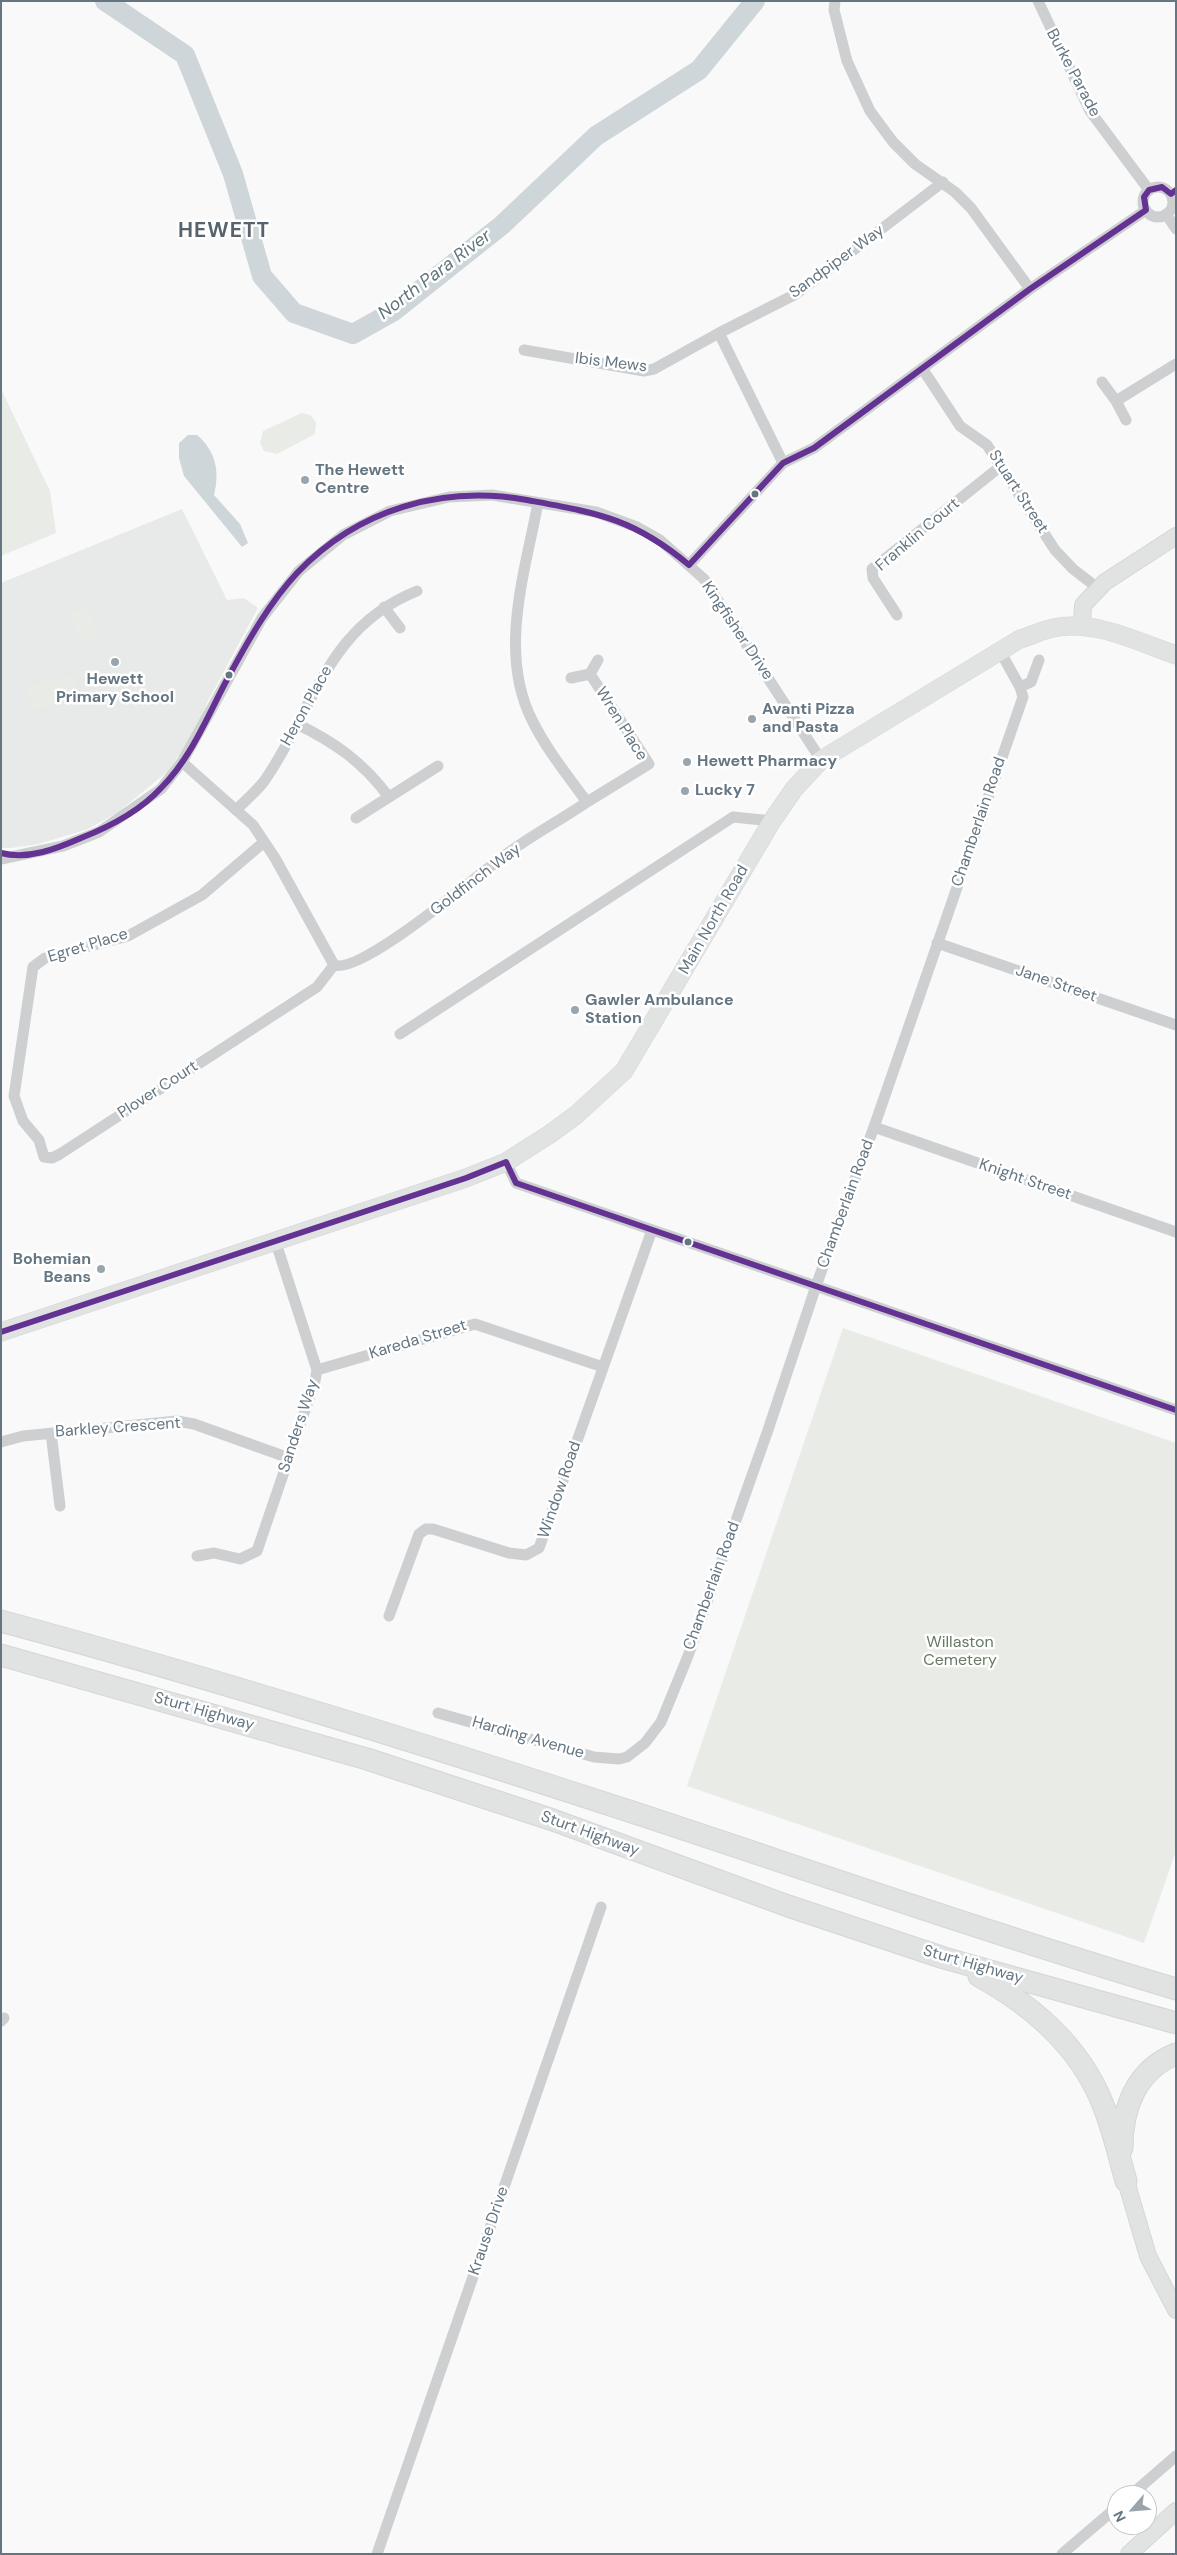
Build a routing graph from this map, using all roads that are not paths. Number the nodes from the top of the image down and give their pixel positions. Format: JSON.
{"nodes":[{"id":1,"x":835,"y":1,"type":"edge"},
{"id":2,"x":1038,"y":1,"type":"edge"},
{"id":3,"x":943,"y":182,"type":"junction"},
{"id":4,"x":1149,"y":190,"type":"junction"},
{"id":5,"x":1173,"y":192,"type":"edge"},
{"id":6,"x":1146,"y":210,"type":"junction"},
{"id":7,"x":1166,"y":214,"type":"junction"},
{"id":8,"x":1176,"y":229,"type":"edge"},
{"id":9,"x":1030,"y":289,"type":"junction"},
{"id":10,"x":719,"y":333,"type":"junction"},
{"id":11,"x":524,"y":350,"type":"dead end"},
{"id":12,"x":1176,"y":364,"type":"edge"},
{"id":13,"x":922,"y":368,"type":"junction"},
{"id":14,"x":1102,"y":382,"type":"dead end"},
{"id":15,"x":1116,"y":401,"type":"junction"},
{"id":16,"x":1126,"y":420,"type":"dead end"},
{"id":17,"x":783,"y":463,"type":"junction"},
{"id":18,"x":1001,"y":466,"type":"junction"},
{"id":19,"x":538,"y":503,"type":"junction"},
{"id":20,"x":1176,"y":536,"type":"edge"},
{"id":21,"x":689,"y":565,"type":"junction"},
{"id":22,"x":1098,"y":589,"type":"junction"},
{"id":23,"x":417,"y":591,"type":"dead end"},
{"id":24,"x":384,"y":607,"type":"junction"},
{"id":25,"x":897,"y":615,"type":"dead end"},
{"id":26,"x":1082,"y":626,"type":"junction"},
{"id":27,"x":400,"y":628,"type":"dead end"},
{"id":28,"x":1000,"y":651,"type":"junction"},
{"id":29,"x":1176,"y":655,"type":"edge"},
{"id":30,"x":598,"y":660,"type":"dead end"},
{"id":31,"x":1039,"y":660,"type":"dead end"},
{"id":32,"x":590,"y":674,"type":"junction"},
{"id":33,"x":571,"y":678,"type":"dead end"},
{"id":34,"x":1020,"y":687,"type":"junction"},
{"id":35,"x":297,"y":724,"type":"junction"},
{"id":36,"x":822,"y":760,"type":"junction"},
{"id":37,"x":182,"y":762,"type":"junction"},
{"id":38,"x":438,"y":766,"type":"dead end"},
{"id":39,"x":388,"y":796,"type":"junction"},
{"id":40,"x":587,"y":802,"type":"junction"},
{"id":41,"x":236,"y":810,"type":"junction"},
{"id":42,"x":356,"y":818,"type":"dead end"},
{"id":43,"x":772,"y":821,"type":"junction"},
{"id":44,"x":264,"y":842,"type":"junction"},
{"id":45,"x":5,"y":856,"type":"edge"},
{"id":46,"x":937,"y":943,"type":"junction"},
{"id":47,"x":334,"y":965,"type":"junction"},
{"id":48,"x":1176,"y":1025,"type":"edge"},
{"id":49,"x":400,"y":1034,"type":"dead end"},
{"id":50,"x":16,"y":1083,"type":"joint"},
{"id":51,"x":874,"y":1127,"type":"junction"},
{"id":52,"x":506,"y":1162,"type":"junction"},
{"id":53,"x":652,"y":1230,"type":"junction"},
{"id":54,"x":1176,"y":1232,"type":"edge"},
{"id":55,"x":276,"y":1240,"type":"junction"},
{"id":56,"x":816,"y":1286,"type":"junction"},
{"id":57,"x":1,"y":1332,"type":"edge"},
{"id":58,"x":604,"y":1367,"type":"junction"},
{"id":59,"x":317,"y":1370,"type":"junction"},
{"id":60,"x":1176,"y":1410,"type":"edge"},
{"id":61,"x":51,"y":1433,"type":"junction"},
{"id":62,"x":1,"y":1442,"type":"edge"},
{"id":63,"x":289,"y":1458,"type":"junction"},
{"id":64,"x":60,"y":1506,"type":"dead end"},
{"id":65,"x":197,"y":1556,"type":"dead end"},
{"id":66,"x":390,"y":1616,"type":"dead end"},
{"id":67,"x":1,"y":1620,"type":"edge"},
{"id":68,"x":1,"y":1655,"type":"edge"},
{"id":69,"x":1,"y":1662,"type":"edge"},
{"id":70,"x":63,"y":1672,"type":"junction"},
{"id":71,"x":438,"y":1713,"type":"dead end"},
{"id":72,"x":619,"y":1759,"type":"joint"},
{"id":73,"x":601,"y":1908,"type":"dead end"},
{"id":74,"x":944,"y":1958,"type":"junction"},
{"id":75,"x":1176,"y":1989,"type":"edge"},
{"id":76,"x":1176,"y":2024,"type":"edge"},
{"id":77,"x":1176,"y":2054,"type":"edge"},
{"id":78,"x":1126,"y":2181,"type":"junction"},
{"id":79,"x":1176,"y":2310,"type":"edge"},
{"id":80,"x":1176,"y":2456,"type":"edge"},
{"id":81,"x":1143,"y":2485,"type":"edge"},
{"id":82,"x":1176,"y":2512,"type":"edge"},
{"id":83,"x":1107,"y":2516,"type":"edge"},
{"id":84,"x":377,"y":2554,"type":"edge"},
{"id":85,"x":1062,"y":2554,"type":"edge"},
{"id":86,"x":1129,"y":2554,"type":"edge"}],
"edges":[{"from":1,"to":3,"type":"street"},
{"from":2,"to":4,"type":"street","name":"Burke Parade"},
{"from":3,"to":9,"type":"street"},
{"from":3,"to":10,"type":"street","name":"Sandpiper Way"},
{"from":4,"to":5,"type":"street"},
{"from":4,"to":6,"type":"street"},
{"from":5,"to":7,"type":"street"},
{"from":6,"to":7,"type":"street"},
{"from":6,"to":9,"type":"street"},
{"from":7,"to":8,"type":"street"},
{"from":9,"to":13,"type":"street"},
{"from":10,"to":11,"type":"street","name":"Ibis Mews"},
{"from":10,"to":17,"type":"street"},
{"from":12,"to":15,"type":"street"},
{"from":13,"to":17,"type":"street"},
{"from":13,"to":18,"type":"street","name":"Stuart Street"},
{"from":14,"to":15,"type":"street"},
{"from":15,"to":16,"type":"street"},
{"from":17,"to":21,"type":"street"},
{"from":18,"to":22,"type":"street","name":"Stuart Street"},
{"from":18,"to":25,"type":"street","name":"Franklin Court"},
{"from":19,"to":21,"type":"street","name":"Kingfisher Drive"},
{"from":19,"to":37,"type":"street","name":"Kingfisher Drive"},
{"from":19,"to":40,"type":"street"},
{"from":20,"to":22,"type":"main road"},
{"from":21,"to":36,"type":"street","name":"Kingfisher Drive"},
{"from":22,"to":26,"type":"main road"},
{"from":23,"to":24,"type":"street","name":"Heron Place"},
{"from":24,"to":27,"type":"street"},
{"from":24,"to":35,"type":"street","name":"Heron Place"},
{"from":26,"to":28,"type":"main road","name":"Main North Road"},
{"from":26,"to":29,"type":"main road","name":"Main North Road"},
{"from":28,"to":34,"type":"street"},
{"from":28,"to":36,"type":"main road","name":"Main North Road"},
{"from":30,"to":32,"type":"street","name":"Wren Place"},
{"from":31,"to":34,"type":"street"},
{"from":32,"to":33,"type":"street","name":"Wren Place"},
{"from":32,"to":40,"type":"street","name":"Wren Place"},
{"from":34,"to":46,"type":"street","name":"Chamberlain Road"},
{"from":35,"to":39,"type":"street"},
{"from":35,"to":41,"type":"street","name":"Heron Place"},
{"from":36,"to":43,"type":"main road","name":"Main North Road"},
{"from":37,"to":41,"type":"street"},
{"from":37,"to":45,"type":"street","name":"Kingfisher Drive"},
{"from":38,"to":39,"type":"street"},
{"from":39,"to":42,"type":"street"},
{"from":40,"to":47,"type":"street","name":"Goldfinch Way"},
{"from":41,"to":44,"type":"street"},
{"from":43,"to":49,"type":"street"},
{"from":43,"to":52,"type":"main road","name":"Main North Road"},
{"from":44,"to":47,"type":"street"},
{"from":44,"to":50,"type":"street","name":"Egret Place"},
{"from":46,"to":48,"type":"street","name":"Jane Street"},
{"from":46,"to":51,"type":"street","name":"Chamberlain Road"},
{"from":47,"to":50,"type":"street","name":"Plover Court"},
{"from":51,"to":54,"type":"street","name":"Knight Street"},
{"from":51,"to":56,"type":"street","name":"Chamberlain Road"},
{"from":52,"to":53,"type":"street"},
{"from":52,"to":55,"type":"main road","name":"Main North Road"},
{"from":53,"to":56,"type":"street"},
{"from":53,"to":58,"type":"street","name":"Window Road"},
{"from":55,"to":57,"type":"main road","name":"Main North Road"},
{"from":55,"to":59,"type":"street","name":"Sanders Way"},
{"from":56,"to":60,"type":"street"},
{"from":56,"to":72,"type":"street","name":"Chamberlain Road"},
{"from":58,"to":59,"type":"street","name":"Kareda Street"},
{"from":58,"to":66,"type":"street","name":"Window Road"},
{"from":59,"to":63,"type":"street","name":"Sanders Way"},
{"from":61,"to":62,"type":"street","name":"Barkley Crescent"},
{"from":61,"to":63,"type":"street","name":"Barkley Crescent"},
{"from":61,"to":64,"type":"street"},
{"from":63,"to":65,"type":"street","name":"Sanders Way"},
{"from":67,"to":75,"type":"highway","name":"Sturt Highway"},
{"from":68,"to":70,"type":"highway","name":"Sturt Highway"},
{"from":69,"to":70,"type":"highway"},
{"from":70,"to":74,"type":"highway","name":"Sturt Highway"},
{"from":71,"to":72,"type":"street","name":"Harding Avenue"},
{"from":73,"to":84,"type":"street","name":"Krause Drive"},
{"from":74,"to":76,"type":"highway","name":"Sturt Highway"},
{"from":74,"to":78,"type":"highway"},
{"from":77,"to":78,"type":"highway"},
{"from":78,"to":79,"type":"main road"},
{"from":80,"to":81,"type":"street"},
{"from":82,"to":86,"type":"main road"},
{"from":83,"to":85,"type":"street"}]}
